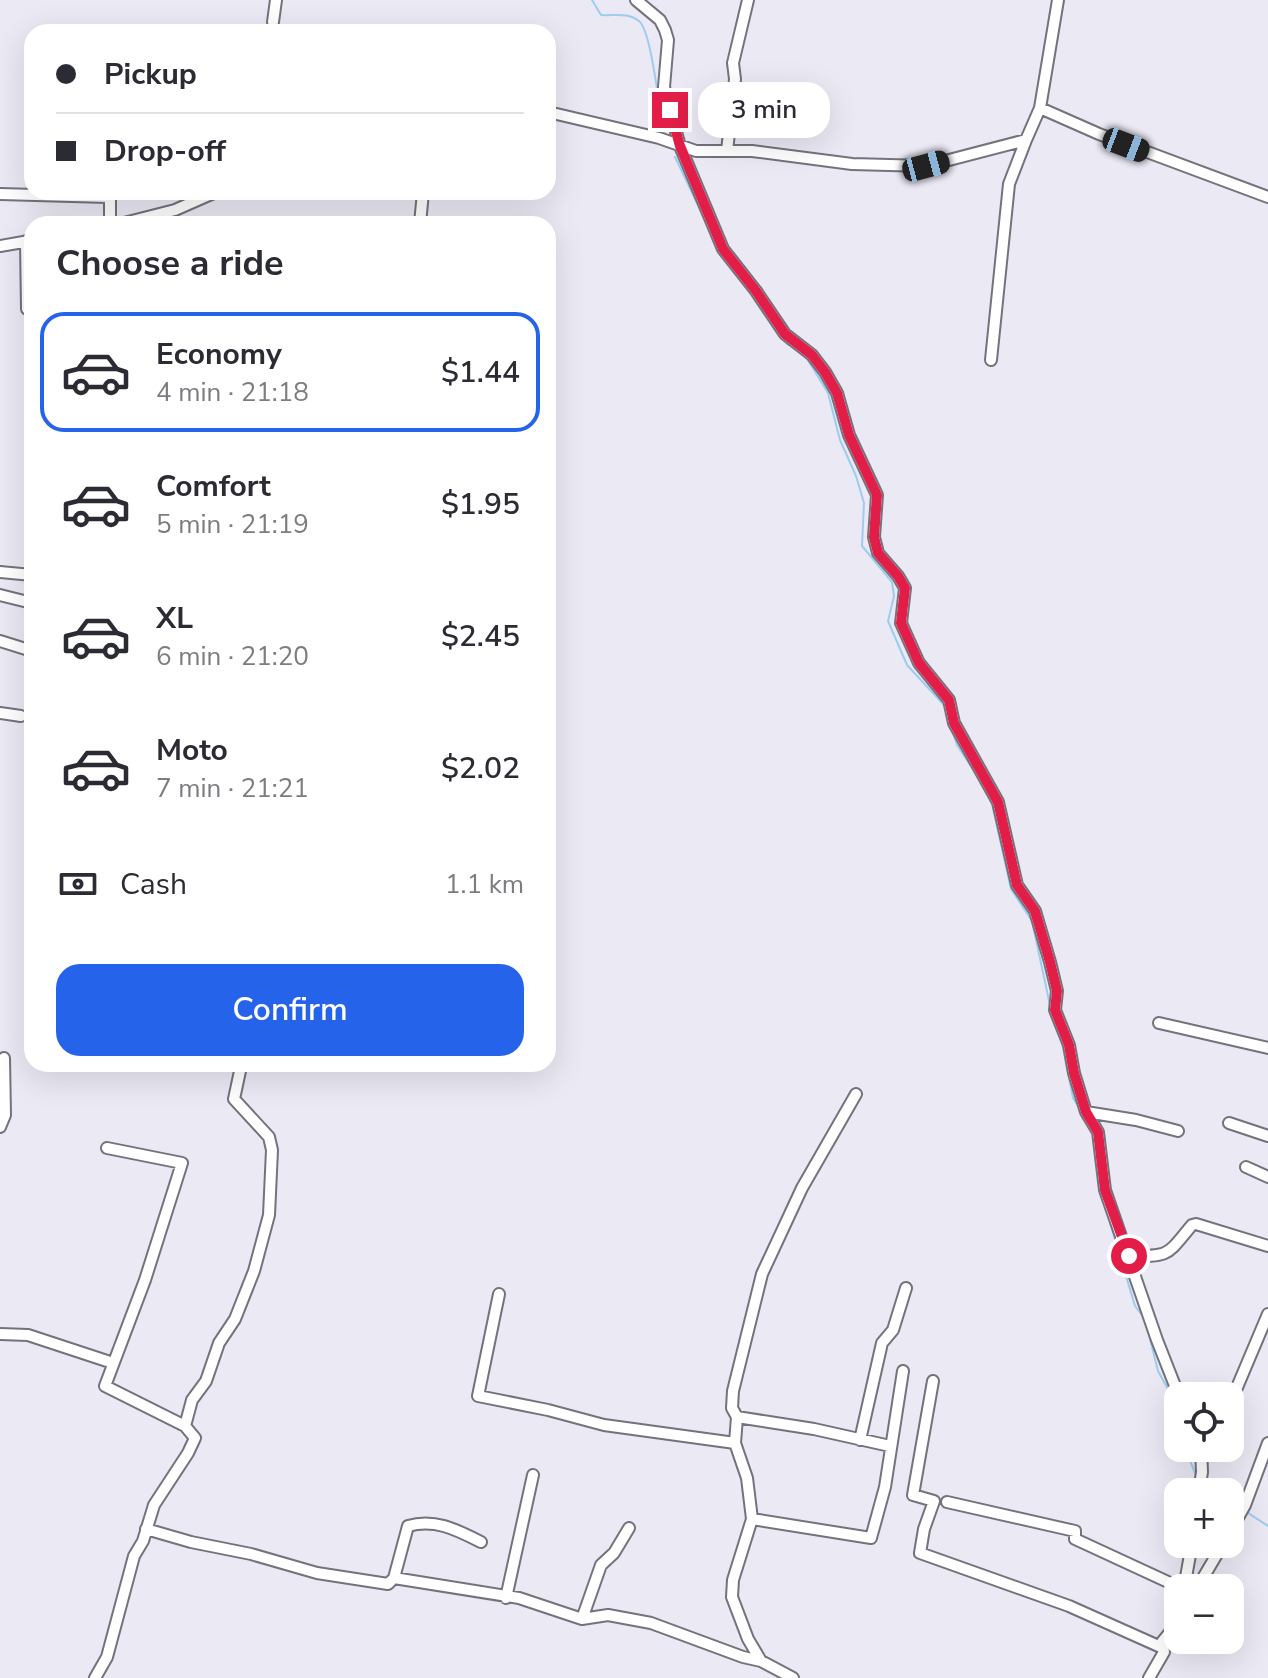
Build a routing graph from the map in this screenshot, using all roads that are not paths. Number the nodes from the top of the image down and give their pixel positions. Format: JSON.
{"nodes":[{"id":1,"x":276,"y":0,"type":"edge"},
{"id":2,"x":636,"y":0,"type":"edge"},
{"id":3,"x":748,"y":0,"type":"edge"},
{"id":4,"x":1058,"y":0,"type":"edge"},
{"id":5,"x":273,"y":22,"type":"dead end"},
{"id":6,"x":1040,"y":108,"type":"junction"},
{"id":7,"x":556,"y":114,"type":"edge"},
{"id":8,"x":1026,"y":140,"type":"junction"},
{"id":9,"x":680,"y":146,"type":"junction"},
{"id":10,"x":727,"y":151,"type":"junction"},
{"id":11,"x":0,"y":194,"type":"edge"},
{"id":12,"x":24,"y":195,"type":"edge"},
{"id":13,"x":1268,"y":197,"type":"edge"},
{"id":14,"x":198,"y":200,"type":"edge"},
{"id":15,"x":151,"y":216,"type":"edge"},
{"id":16,"x":24,"y":242,"type":"edge"},
{"id":17,"x":0,"y":246,"type":"edge"},
{"id":18,"x":991,"y":360,"type":"dead end"},
{"id":19,"x":0,"y":572,"type":"edge"},
{"id":20,"x":24,"y":574,"type":"edge"},
{"id":21,"x":0,"y":595,"type":"edge"},
{"id":22,"x":24,"y":601,"type":"edge"},
{"id":23,"x":0,"y":641,"type":"edge"},
{"id":24,"x":24,"y":648,"type":"edge"},
{"id":25,"x":0,"y":713,"type":"edge"},
{"id":26,"x":21,"y":716,"type":"dead end"},
{"id":27,"x":1159,"y":1023,"type":"dead end"},
{"id":28,"x":1268,"y":1048,"type":"edge"},
{"id":29,"x":4,"y":1058,"type":"dead end"},
{"id":30,"x":240,"y":1072,"type":"edge"},
{"id":31,"x":856,"y":1094,"type":"dead end"},
{"id":32,"x":1086,"y":1112,"type":"junction"},
{"id":33,"x":1229,"y":1123,"type":"dead end"},
{"id":34,"x":0,"y":1127,"type":"edge"},
{"id":35,"x":1178,"y":1131,"type":"dead end"},
{"id":36,"x":1268,"y":1136,"type":"edge"},
{"id":37,"x":107,"y":1148,"type":"dead end"},
{"id":38,"x":1246,"y":1167,"type":"dead end"},
{"id":39,"x":1268,"y":1177,"type":"edge"},
{"id":40,"x":1268,"y":1246,"type":"edge"},
{"id":41,"x":1129,"y":1256,"type":"junction"},
{"id":42,"x":906,"y":1288,"type":"dead end"},
{"id":43,"x":499,"y":1294,"type":"dead end"},
{"id":44,"x":1268,"y":1314,"type":"edge"},
{"id":45,"x":0,"y":1334,"type":"edge"},
{"id":46,"x":113,"y":1363,"type":"junction"},
{"id":47,"x":903,"y":1371,"type":"dead end"},
{"id":48,"x":933,"y":1381,"type":"dead end"},
{"id":49,"x":1174,"y":1382,"type":"edge"},
{"id":50,"x":1239,"y":1382,"type":"edge"},
{"id":51,"x":737,"y":1417,"type":"junction"},
{"id":52,"x":185,"y":1426,"type":"junction"},
{"id":53,"x":860,"y":1440,"type":"junction"},
{"id":54,"x":735,"y":1443,"type":"junction"},
{"id":55,"x":1268,"y":1443,"type":"edge"},
{"id":56,"x":890,"y":1446,"type":"junction"},
{"id":57,"x":533,"y":1475,"type":"dead end"},
{"id":58,"x":947,"y":1502,"type":"dead end"},
{"id":59,"x":1244,"y":1507,"type":"edge"},
{"id":60,"x":752,"y":1519,"type":"junction"},
{"id":61,"x":629,"y":1528,"type":"dead end"},
{"id":62,"x":146,"y":1529,"type":"junction"},
{"id":63,"x":481,"y":1542,"type":"dead end"},
{"id":64,"x":394,"y":1578,"type":"junction"},
{"id":65,"x":1164,"y":1579,"type":"edge"},
{"id":66,"x":506,"y":1598,"type":"junction"},
{"id":67,"x":582,"y":1619,"type":"junction"},
{"id":68,"x":1164,"y":1640,"type":"edge"},
{"id":69,"x":1163,"y":1648,"type":"junction"},
{"id":70,"x":761,"y":1661,"type":"junction"},
{"id":71,"x":95,"y":1678,"type":"edge"},
{"id":72,"x":793,"y":1678,"type":"edge"},
{"id":73,"x":1149,"y":1678,"type":"edge"}],
"edges":[{"from":1,"to":5,"type":"street"},
{"from":2,"to":9,"type":"street"},
{"from":3,"to":10,"type":"street"},
{"from":4,"to":6,"type":"street"},
{"from":6,"to":8,"type":"street"},
{"from":6,"to":13,"type":"street"},
{"from":7,"to":9,"type":"street"},
{"from":8,"to":10,"type":"street"},
{"from":8,"to":18,"type":"street"},
{"from":9,"to":10,"type":"street"},
{"from":9,"to":32,"type":"street"},
{"from":11,"to":12,"type":"street"},
{"from":14,"to":15,"type":"street"},
{"from":16,"to":17,"type":"street"},
{"from":19,"to":20,"type":"street"},
{"from":21,"to":22,"type":"street"},
{"from":23,"to":24,"type":"street"},
{"from":25,"to":26,"type":"street"},
{"from":27,"to":28,"type":"street"},
{"from":29,"to":34,"type":"street"},
{"from":30,"to":52,"type":"street"},
{"from":31,"to":51,"type":"street"},
{"from":32,"to":35,"type":"street"},
{"from":32,"to":41,"type":"street"},
{"from":33,"to":36,"type":"street"},
{"from":37,"to":46,"type":"street"},
{"from":38,"to":39,"type":"street"},
{"from":40,"to":41,"type":"street"},
{"from":41,"to":49,"type":"street"},
{"from":42,"to":53,"type":"street"},
{"from":43,"to":54,"type":"street"},
{"from":44,"to":50,"type":"street"},
{"from":45,"to":46,"type":"street"},
{"from":46,"to":52,"type":"street"},
{"from":47,"to":56,"type":"street"},
{"from":48,"to":69,"type":"street"},
{"from":51,"to":53,"type":"street"},
{"from":51,"to":54,"type":"street"},
{"from":52,"to":62,"type":"street"},
{"from":53,"to":56,"type":"street"},
{"from":54,"to":60,"type":"street"},
{"from":55,"to":59,"type":"street"},
{"from":56,"to":60,"type":"street"},
{"from":57,"to":66,"type":"street"},
{"from":58,"to":65,"type":"street"},
{"from":60,"to":70,"type":"street"},
{"from":61,"to":67,"type":"street"},
{"from":62,"to":64,"type":"street"},
{"from":62,"to":71,"type":"street"},
{"from":63,"to":64,"type":"street"},
{"from":64,"to":66,"type":"street"},
{"from":66,"to":67,"type":"street"},
{"from":67,"to":70,"type":"street"},
{"from":68,"to":69,"type":"street"},
{"from":69,"to":73,"type":"street"},
{"from":70,"to":72,"type":"street"}]}
